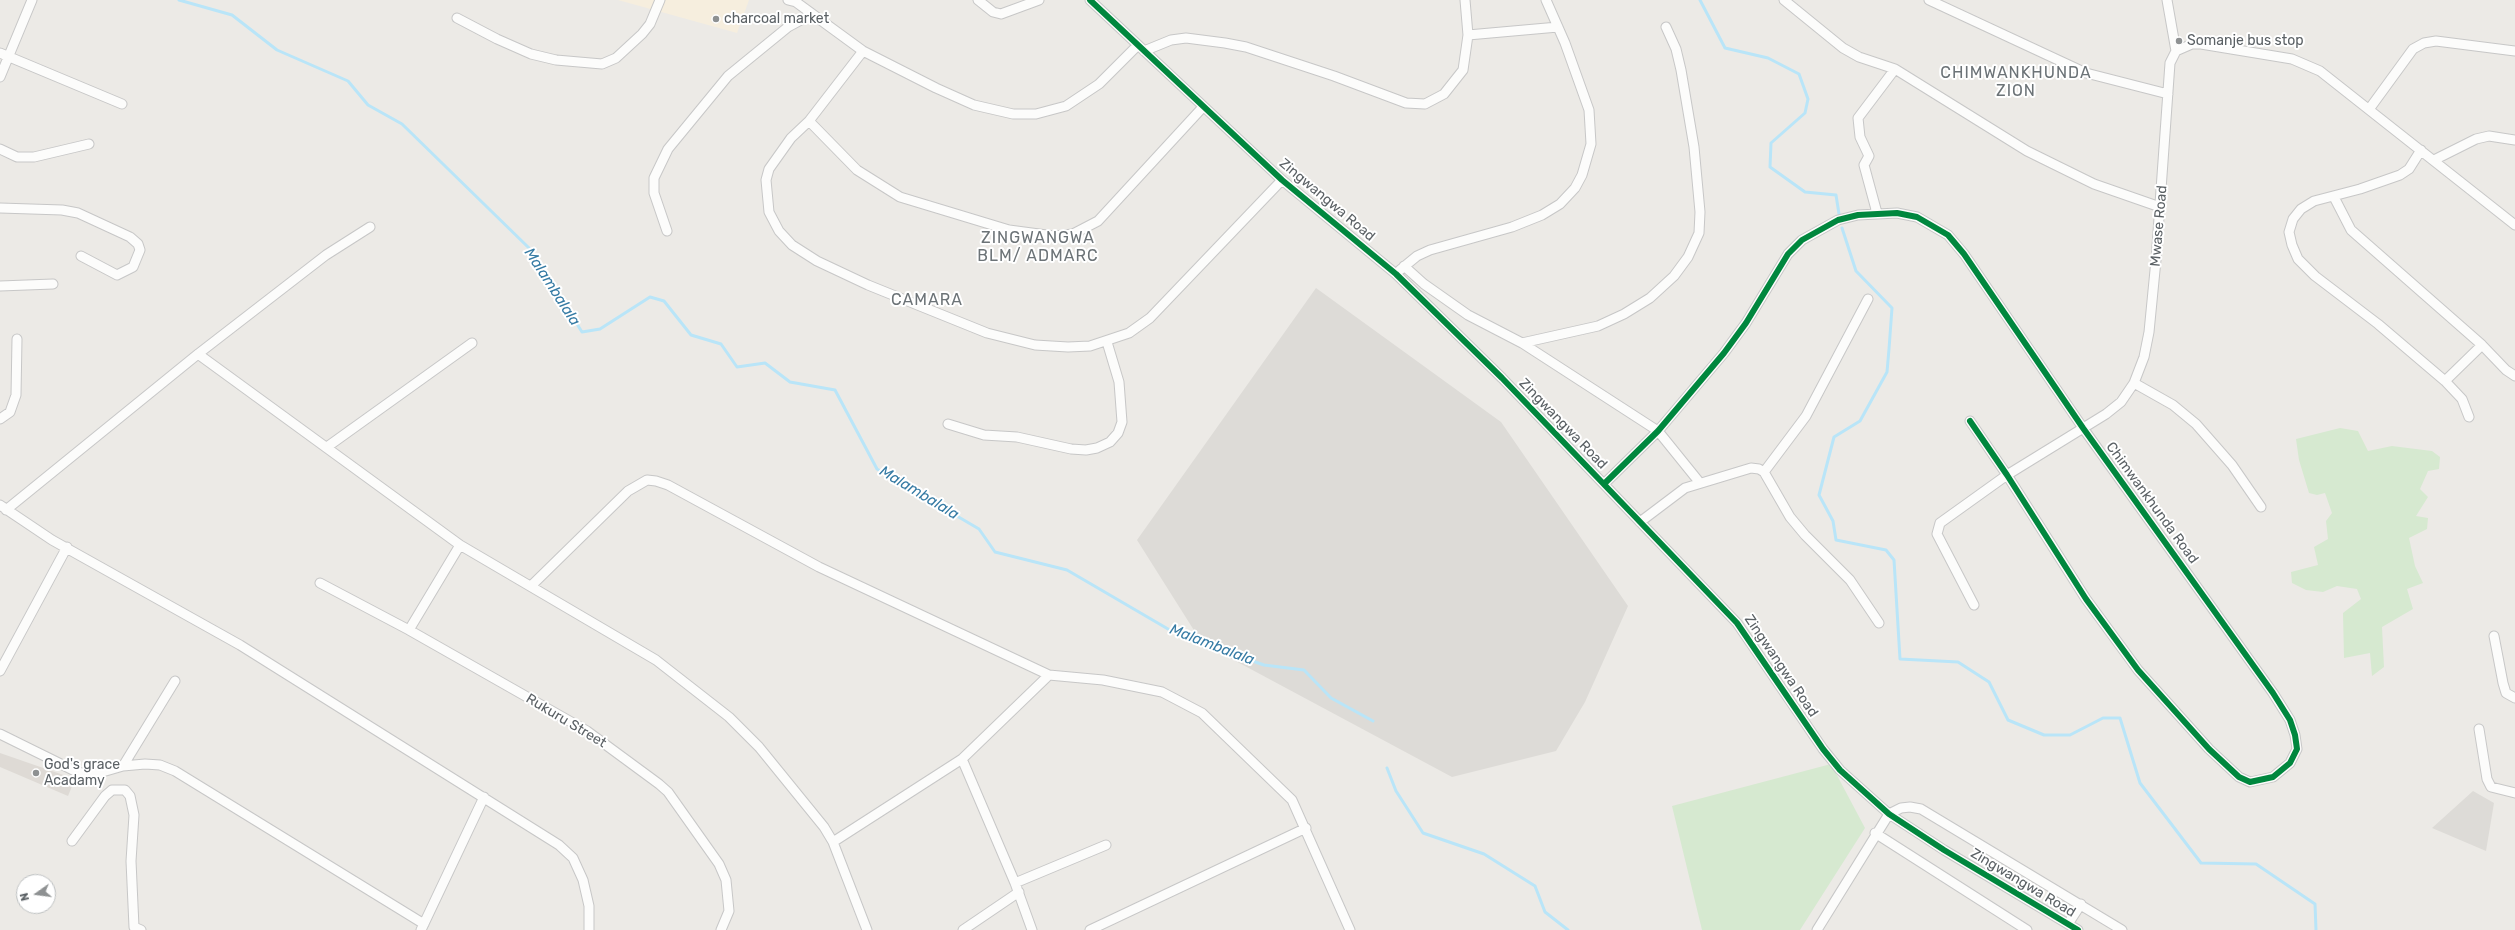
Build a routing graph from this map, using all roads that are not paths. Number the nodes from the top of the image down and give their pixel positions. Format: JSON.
{"nodes":[{"id":1,"x":32,"y":0,"type":"edge"},
{"id":2,"x":660,"y":0,"type":"edge"},
{"id":3,"x":788,"y":0,"type":"edge"},
{"id":4,"x":978,"y":0,"type":"edge"},
{"id":5,"x":1039,"y":0,"type":"edge"},
{"id":6,"x":1090,"y":0,"type":"edge"},
{"id":7,"x":1464,"y":0,"type":"edge"},
{"id":8,"x":1546,"y":0,"type":"edge"},
{"id":9,"x":1784,"y":0,"type":"edge"},
{"id":10,"x":1930,"y":0,"type":"edge"},
{"id":11,"x":2167,"y":0,"type":"edge"},
{"id":12,"x":812,"y":14,"type":"junction"},
{"id":13,"x":457,"y":18,"type":"dead end"},
{"id":14,"x":1558,"y":27,"type":"junction"},
{"id":15,"x":1666,"y":27,"type":"dead end"},
{"id":16,"x":1468,"y":35,"type":"junction"},
{"id":17,"x":1141,"y":48,"type":"junction"},
{"id":18,"x":863,"y":51,"type":"junction"},
{"id":19,"x":2176,"y":51,"type":"junction"},
{"id":20,"x":2515,"y":51,"type":"edge"},
{"id":21,"x":4,"y":55,"type":"edge"},
{"id":22,"x":1895,"y":69,"type":"junction"},
{"id":23,"x":0,"y":77,"type":"edge"},
{"id":24,"x":2168,"y":94,"type":"junction"},
{"id":25,"x":122,"y":104,"type":"dead end"},
{"id":26,"x":1203,"y":107,"type":"junction"},
{"id":27,"x":2370,"y":108,"type":"junction"},
{"id":28,"x":808,"y":121,"type":"junction"},
{"id":29,"x":2515,"y":140,"type":"edge"},
{"id":30,"x":89,"y":144,"type":"dead end"},
{"id":31,"x":0,"y":149,"type":"edge"},
{"id":32,"x":2421,"y":150,"type":"junction"},
{"id":33,"x":2434,"y":160,"type":"junction"},
{"id":34,"x":1282,"y":180,"type":"junction"},
{"id":35,"x":2334,"y":196,"type":"junction"},
{"id":36,"x":2160,"y":207,"type":"junction"},
{"id":37,"x":0,"y":208,"type":"edge"},
{"id":38,"x":1877,"y":213,"type":"junction"},
{"id":39,"x":2515,"y":225,"type":"edge"},
{"id":40,"x":370,"y":228,"type":"dead end"},
{"id":41,"x":667,"y":232,"type":"dead end"},
{"id":42,"x":81,"y":256,"type":"dead end"},
{"id":43,"x":1404,"y":266,"type":"junction"},
{"id":44,"x":1396,"y":274,"type":"junction"},
{"id":45,"x":53,"y":284,"type":"dead end"},
{"id":46,"x":0,"y":286,"type":"edge"},
{"id":47,"x":1868,"y":299,"type":"dead end"},
{"id":48,"x":17,"y":339,"type":"dead end"},
{"id":49,"x":1107,"y":342,"type":"junction"},
{"id":50,"x":472,"y":343,"type":"dead end"},
{"id":51,"x":1522,"y":343,"type":"junction"},
{"id":52,"x":2482,"y":345,"type":"junction"},
{"id":53,"x":198,"y":354,"type":"junction"},
{"id":54,"x":2515,"y":376,"type":"edge"},
{"id":55,"x":2445,"y":381,"type":"junction"},
{"id":56,"x":2134,"y":383,"type":"junction"},
{"id":57,"x":2469,"y":417,"type":"dead end"},
{"id":58,"x":0,"y":419,"type":"edge"},
{"id":59,"x":1970,"y":421,"type":"dead end"},
{"id":60,"x":948,"y":424,"type":"dead end"},
{"id":61,"x":2083,"y":428,"type":"junction"},
{"id":62,"x":1658,"y":431,"type":"junction"},
{"id":63,"x":327,"y":447,"type":"junction"},
{"id":64,"x":1764,"y":472,"type":"junction"},
{"id":65,"x":2007,"y":475,"type":"junction"},
{"id":66,"x":1605,"y":483,"type":"junction"},
{"id":67,"x":1700,"y":483,"type":"junction"},
{"id":68,"x":3,"y":507,"type":"edge"},
{"id":69,"x":2261,"y":507,"type":"dead end"},
{"id":70,"x":1640,"y":522,"type":"junction"},
{"id":71,"x":460,"y":546,"type":"junction"},
{"id":72,"x":67,"y":547,"type":"junction"},
{"id":73,"x":320,"y":583,"type":"dead end"},
{"id":74,"x":531,"y":586,"type":"junction"},
{"id":75,"x":1974,"y":605,"type":"dead end"},
{"id":76,"x":1879,"y":623,"type":"dead end"},
{"id":77,"x":409,"y":630,"type":"junction"},
{"id":78,"x":2494,"y":636,"type":"dead end"},
{"id":79,"x":0,"y":671,"type":"edge"},
{"id":80,"x":1049,"y":675,"type":"junction"},
{"id":81,"x":175,"y":681,"type":"dead end"},
{"id":82,"x":2515,"y":698,"type":"edge"},
{"id":83,"x":2479,"y":729,"type":"dead end"},
{"id":84,"x":0,"y":734,"type":"edge"},
{"id":85,"x":962,"y":759,"type":"junction"},
{"id":86,"x":123,"y":766,"type":"junction"},
{"id":87,"x":2515,"y":793,"type":"edge"},
{"id":88,"x":484,"y":797,"type":"junction"},
{"id":89,"x":1889,"y":814,"type":"junction"},
{"id":90,"x":1306,"y":828,"type":"junction"},
{"id":91,"x":1875,"y":833,"type":"junction"},
{"id":92,"x":72,"y":841,"type":"dead end"},
{"id":93,"x":833,"y":842,"type":"junction"},
{"id":94,"x":1106,"y":845,"type":"dead end"},
{"id":95,"x":1015,"y":883,"type":"junction"},
{"id":96,"x":1018,"y":892,"type":"junction"},
{"id":97,"x":2081,"y":904,"type":"junction"},
{"id":98,"x":2068,"y":924,"type":"junction"},
{"id":99,"x":422,"y":927,"type":"edge"},
{"id":100,"x":135,"y":929,"type":"edge"},
{"id":101,"x":1821,"y":929,"type":"edge"},
{"id":102,"x":590,"y":930,"type":"edge"},
{"id":103,"x":721,"y":930,"type":"edge"},
{"id":104,"x":867,"y":930,"type":"edge"},
{"id":105,"x":963,"y":930,"type":"edge"},
{"id":106,"x":1032,"y":930,"type":"edge"},
{"id":107,"x":1090,"y":930,"type":"edge"},
{"id":108,"x":1350,"y":930,"type":"edge"},
{"id":109,"x":2027,"y":930,"type":"edge"},
{"id":110,"x":2078,"y":930,"type":"edge"},
{"id":111,"x":2122,"y":930,"type":"edge"}],
"edges":[{"from":1,"to":21,"type":"street"},
{"from":2,"to":13,"type":"street"},
{"from":3,"to":12,"type":"street"},
{"from":4,"to":5,"type":"street"},
{"from":6,"to":17,"type":"street","name":"Zingwangwa Road"},
{"from":7,"to":16,"type":"street"},
{"from":8,"to":14,"type":"street"},
{"from":9,"to":22,"type":"street"},
{"from":10,"to":24,"type":"street"},
{"from":11,"to":19,"type":"street","name":"Mwase Road"},
{"from":12,"to":18,"type":"street"},
{"from":12,"to":41,"type":"street"},
{"from":14,"to":16,"type":"street"},
{"from":14,"to":43,"type":"street"},
{"from":15,"to":51,"type":"street"},
{"from":16,"to":17,"type":"street"},
{"from":17,"to":18,"type":"street"},
{"from":17,"to":26,"type":"street","name":"Zingwangwa Road"},
{"from":18,"to":28,"type":"street"},
{"from":19,"to":24,"type":"street","name":"Mwase Road"},
{"from":19,"to":27,"type":"street"},
{"from":20,"to":27,"type":"street"},
{"from":21,"to":23,"type":"street"},
{"from":21,"to":25,"type":"street"},
{"from":22,"to":36,"type":"street"},
{"from":22,"to":38,"type":"street"},
{"from":24,"to":36,"type":"street","name":"Mwase Road"},
{"from":26,"to":28,"type":"street"},
{"from":26,"to":34,"type":"street","name":"Zingwangwa Road"},
{"from":27,"to":32,"type":"street"},
{"from":28,"to":49,"type":"street"},
{"from":29,"to":33,"type":"street"},
{"from":30,"to":31,"type":"street"},
{"from":32,"to":33,"type":"street"},
{"from":32,"to":35,"type":"street"},
{"from":33,"to":39,"type":"street"},
{"from":34,"to":44,"type":"street","name":"Zingwangwa Road"},
{"from":34,"to":49,"type":"street"},
{"from":35,"to":52,"type":"street"},
{"from":35,"to":55,"type":"street"},
{"from":36,"to":56,"type":"street","name":"Mwase Road"},
{"from":37,"to":42,"type":"street"},
{"from":38,"to":61,"type":"street","name":"Chimwankhunda Road"},
{"from":38,"to":62,"type":"street","name":"Chimwankhunda Road"},
{"from":40,"to":53,"type":"street"},
{"from":43,"to":44,"type":"street"},
{"from":43,"to":51,"type":"street"},
{"from":44,"to":66,"type":"street","name":"Zingwangwa Road"},
{"from":45,"to":46,"type":"street"},
{"from":47,"to":64,"type":"street"},
{"from":48,"to":58,"type":"street"},
{"from":49,"to":60,"type":"street"},
{"from":50,"to":63,"type":"street"},
{"from":51,"to":62,"type":"street"},
{"from":52,"to":54,"type":"street"},
{"from":52,"to":55,"type":"street"},
{"from":53,"to":63,"type":"street"},
{"from":53,"to":68,"type":"street"},
{"from":55,"to":57,"type":"street"},
{"from":56,"to":61,"type":"street","name":"Mwase Road"},
{"from":56,"to":69,"type":"street"},
{"from":59,"to":65,"type":"street","name":"Chimwankhunda Road"},
{"from":61,"to":65,"type":"street","name":"Mwase Road"},
{"from":61,"to":65,"type":"street","name":"Chimwankhunda Road"},
{"from":62,"to":66,"type":"street","name":"Chimwankhunda Road"},
{"from":62,"to":67,"type":"street"},
{"from":63,"to":71,"type":"street"},
{"from":64,"to":67,"type":"street"},
{"from":64,"to":76,"type":"street"},
{"from":65,"to":75,"type":"street","name":"Mwase Road"},
{"from":66,"to":70,"type":"street","name":"Zingwangwa Road"},
{"from":67,"to":70,"type":"street"},
{"from":68,"to":72,"type":"street"},
{"from":70,"to":89,"type":"street","name":"Zingwangwa Road"},
{"from":71,"to":74,"type":"street"},
{"from":71,"to":77,"type":"street"},
{"from":72,"to":79,"type":"street"},
{"from":72,"to":88,"type":"street"},
{"from":73,"to":77,"type":"street","name":"Rukuru Street"},
{"from":74,"to":80,"type":"street"},
{"from":74,"to":93,"type":"street"},
{"from":77,"to":103,"type":"street","name":"Rukuru Street"},
{"from":78,"to":82,"type":"street"},
{"from":80,"to":85,"type":"street"},
{"from":80,"to":90,"type":"street"},
{"from":81,"to":86,"type":"street"},
{"from":83,"to":87,"type":"street"},
{"from":84,"to":86,"type":"street"},
{"from":85,"to":93,"type":"street"},
{"from":85,"to":95,"type":"street"},
{"from":86,"to":99,"type":"street"},
{"from":88,"to":99,"type":"street"},
{"from":88,"to":102,"type":"street"},
{"from":89,"to":91,"type":"street"},
{"from":89,"to":97,"type":"street"},
{"from":89,"to":98,"type":"street","name":"Zingwangwa Road"},
{"from":90,"to":107,"type":"street"},
{"from":90,"to":108,"type":"street"},
{"from":91,"to":101,"type":"street"},
{"from":91,"to":109,"type":"street"},
{"from":92,"to":100,"type":"street"},
{"from":93,"to":104,"type":"street"},
{"from":94,"to":95,"type":"street"},
{"from":95,"to":96,"type":"street"},
{"from":96,"to":105,"type":"street"},
{"from":96,"to":106,"type":"street"},
{"from":97,"to":98,"type":"street"},
{"from":97,"to":111,"type":"street"},
{"from":98,"to":110,"type":"street","name":"Zingwangwa Road"}]}
